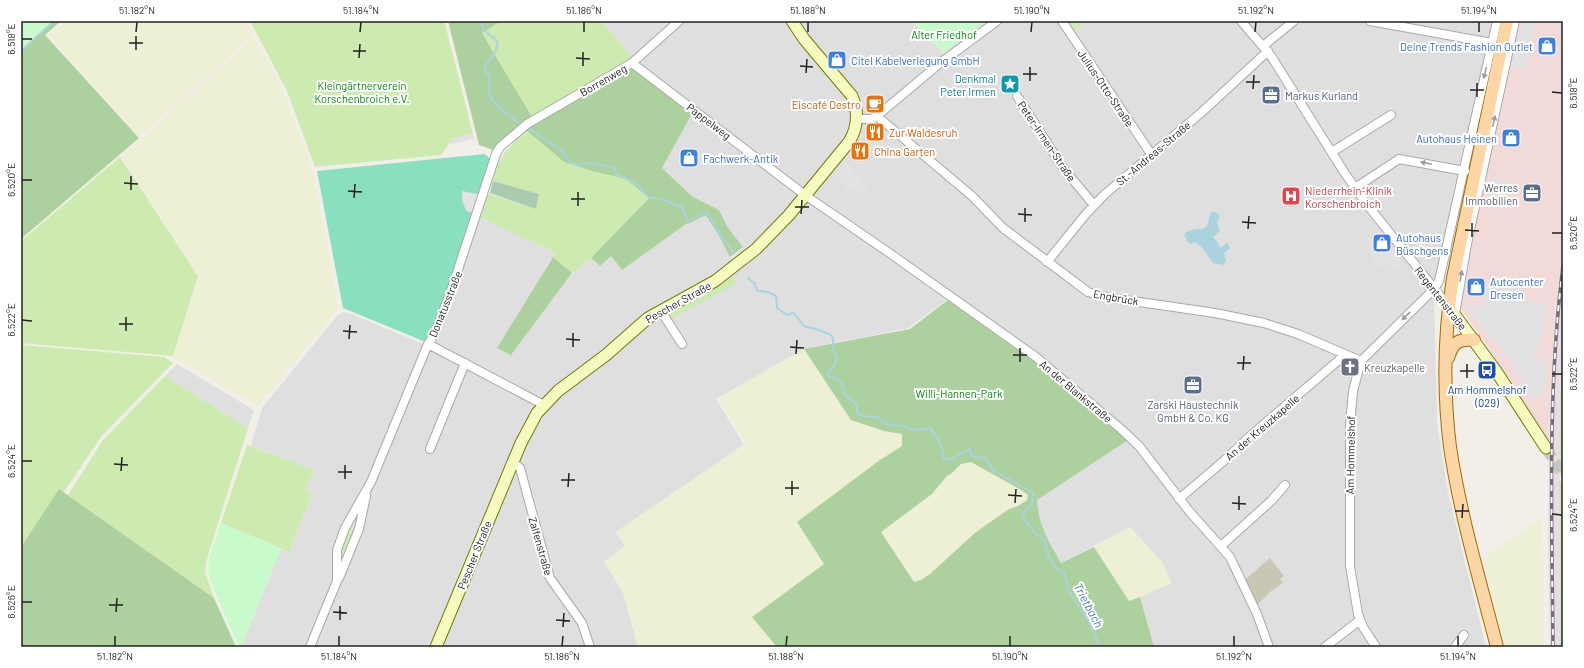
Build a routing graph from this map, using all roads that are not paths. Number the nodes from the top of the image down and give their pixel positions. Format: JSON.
{"nodes":[{"id":1,"x":679,"y":21,"type":"edge"},
{"id":2,"x":792,"y":21,"type":"edge"},
{"id":3,"x":997,"y":21,"type":"edge"},
{"id":4,"x":1062,"y":21,"type":"edge"},
{"id":5,"x":1241,"y":21,"type":"edge"},
{"id":6,"x":1294,"y":21,"type":"edge"},
{"id":7,"x":1370,"y":21,"type":"edge"},
{"id":8,"x":1497,"y":21,"type":"edge"},
{"id":9,"x":1507,"y":21,"type":"edge"},
{"id":10,"x":1515,"y":21,"type":"edge"},
{"id":11,"x":1492,"y":42,"type":"junction"},
{"id":12,"x":1266,"y":48,"type":"junction"},
{"id":13,"x":632,"y":62,"type":"junction"},
{"id":14,"x":1017,"y":96,"type":"dead end"},
{"id":15,"x":1391,"y":115,"type":"dead end"},
{"id":16,"x":877,"y":116,"type":"junction"},
{"id":17,"x":857,"y":119,"type":"junction"},
{"id":18,"x":523,"y":127,"type":"joint"},
{"id":19,"x":1332,"y":152,"type":"junction"},
{"id":20,"x":1151,"y":154,"type":"junction"},
{"id":21,"x":1464,"y":171,"type":"junction"},
{"id":22,"x":1355,"y":188,"type":"junction"},
{"id":23,"x":805,"y":196,"type":"junction"},
{"id":24,"x":1094,"y":205,"type":"junction"},
{"id":25,"x":1047,"y":262,"type":"junction"},
{"id":26,"x":1434,"y":289,"type":"junction"},
{"id":27,"x":1452,"y":310,"type":"junction"},
{"id":28,"x":661,"y":311,"type":"junction"},
{"id":29,"x":1474,"y":340,"type":"junction"},
{"id":30,"x":428,"y":344,"type":"junction"},
{"id":31,"x":682,"y":344,"type":"dead end"},
{"id":32,"x":1343,"y":353,"type":"junction"},
{"id":33,"x":1361,"y":361,"type":"junction"},
{"id":34,"x":465,"y":363,"type":"junction"},
{"id":35,"x":1446,"y":367,"type":"junction"},
{"id":36,"x":544,"y":405,"type":"junction"},
{"id":37,"x":1546,"y":448,"type":"tunnel mouth"},
{"id":38,"x":430,"y":449,"type":"dead end"},
{"id":39,"x":513,"y":462,"type":"junction"},
{"id":40,"x":371,"y":482,"type":"junction"},
{"id":41,"x":1285,"y":485,"type":"dead end"},
{"id":42,"x":1179,"y":499,"type":"junction"},
{"id":43,"x":346,"y":524,"type":"junction"},
{"id":44,"x":359,"y":529,"type":"junction"},
{"id":45,"x":1221,"y":546,"type":"junction"},
{"id":46,"x":337,"y":550,"type":"junction"},
{"id":47,"x":349,"y":554,"type":"junction"},
{"id":48,"x":337,"y":581,"type":"junction"},
{"id":49,"x":1360,"y":620,"type":"junction"},
{"id":50,"x":1464,"y":635,"type":"dead end"},
{"id":51,"x":310,"y":647,"type":"edge"},
{"id":52,"x":436,"y":647,"type":"edge"},
{"id":53,"x":590,"y":647,"type":"edge"},
{"id":54,"x":1269,"y":647,"type":"edge"},
{"id":55,"x":1325,"y":647,"type":"edge"},
{"id":56,"x":1376,"y":647,"type":"edge"},
{"id":57,"x":1455,"y":647,"type":"edge"},
{"id":58,"x":1498,"y":647,"type":"edge"}],
"edges":[{"from":1,"to":13,"type":"street","name":"Borrenweg"},
{"from":2,"to":17,"type":"main road"},
{"from":3,"to":16,"type":"street"},
{"from":4,"to":20,"type":"street","name":"Julius-Otto-Straße"},
{"from":5,"to":12,"type":"street","name":"Regentenstraße"},
{"from":6,"to":12,"type":"street","name":"St.-Andreas-Straße"},
{"from":7,"to":11,"type":"street"},
{"from":8,"to":11,"type":"street"},
{"from":9,"to":27,"type":"main road"},
{"from":27,"to":10,"type":"street","one_way":true},
{"from":11,"to":21,"type":"street","one_way":true},
{"from":12,"to":19,"type":"street","name":"Regentenstraße"},
{"from":12,"to":20,"type":"street","name":"St.-Andreas-Straße"},
{"from":13,"to":18,"type":"street","name":"Borrenweg"},
{"from":13,"to":23,"type":"street","name":"Pappelweg"},
{"from":14,"to":24,"type":"street","name":"Peter-Irmen-Straße"},
{"from":15,"to":19,"type":"street"},
{"from":16,"to":17,"type":"street"},
{"from":16,"to":25,"type":"street","name":"Engbrück"},
{"from":17,"to":23,"type":"main road","name":"Pescher Straße"},
{"from":18,"to":30,"type":"street","name":"Donatusstraße"},
{"from":19,"to":22,"type":"street","name":"Regentenstraße"},
{"from":20,"to":24,"type":"street","name":"St.-Andreas-Straße"},
{"from":21,"to":22,"type":"street","one_way":true},
{"from":21,"to":26,"type":"street"},
{"from":22,"to":26,"type":"street","name":"Regentenstraße"},
{"from":23,"to":28,"type":"main road","name":"Pescher Straße"},
{"from":23,"to":42,"type":"street","name":"An der Blankstraße"},
{"from":24,"to":25,"type":"street","name":"St.-Andreas-Straße"},
{"from":25,"to":32,"type":"street","name":"Engbrück"},
{"from":26,"to":27,"type":"street","name":"Regentenstraße"},
{"from":26,"to":33,"type":"street","name":"Am Hommelshof","one_way":true},
{"from":27,"to":29,"type":"main road","name":"Regentenstraße"},
{"from":27,"to":35,"type":"main road"},
{"from":28,"to":31,"type":"street"},
{"from":28,"to":36,"type":"main road","name":"Pescher Straße"},
{"from":29,"to":35,"type":"main road"},
{"from":29,"to":37,"type":"main road","name":"Regentenstraße"},
{"from":30,"to":34,"type":"street"},
{"from":30,"to":40,"type":"street","name":"Donatusstraße"},
{"from":32,"to":33,"type":"street","name":"Engbrück"},
{"from":32,"to":42,"type":"street","name":"An der Kreuzkapelle"},
{"from":33,"to":49,"type":"street","name":"Am Hommelshof"},
{"from":34,"to":36,"type":"street"},
{"from":34,"to":38,"type":"street"},
{"from":35,"to":58,"type":"main road"},
{"from":36,"to":39,"type":"main road","name":"Pescher Straße"},
{"from":39,"to":52,"type":"main road","name":"Pescher Straße"},
{"from":39,"to":53,"type":"street","name":"Zalfenstraße"},
{"from":40,"to":43,"type":"street","name":"Donatusstraße"},
{"from":40,"to":44,"type":"street","name":"Donatusstraße"},
{"from":41,"to":45,"type":"street"},
{"from":42,"to":45,"type":"street","name":"An der Blankstraße"},
{"from":43,"to":44,"type":"street"},
{"from":43,"to":46,"type":"street","name":"Donatusstraße"},
{"from":44,"to":47,"type":"street","name":"Donatusstraße"},
{"from":45,"to":54,"type":"street","name":"An der Blankstraße"},
{"from":46,"to":47,"type":"street"},
{"from":46,"to":48,"type":"street","name":"Donatusstraße"},
{"from":47,"to":48,"type":"street","name":"Donatusstraße"},
{"from":48,"to":51,"type":"street","name":"Donatusstraße"},
{"from":49,"to":55,"type":"street"},
{"from":49,"to":56,"type":"street","name":"Am Hommelshof"},
{"from":50,"to":57,"type":"street"}]}
